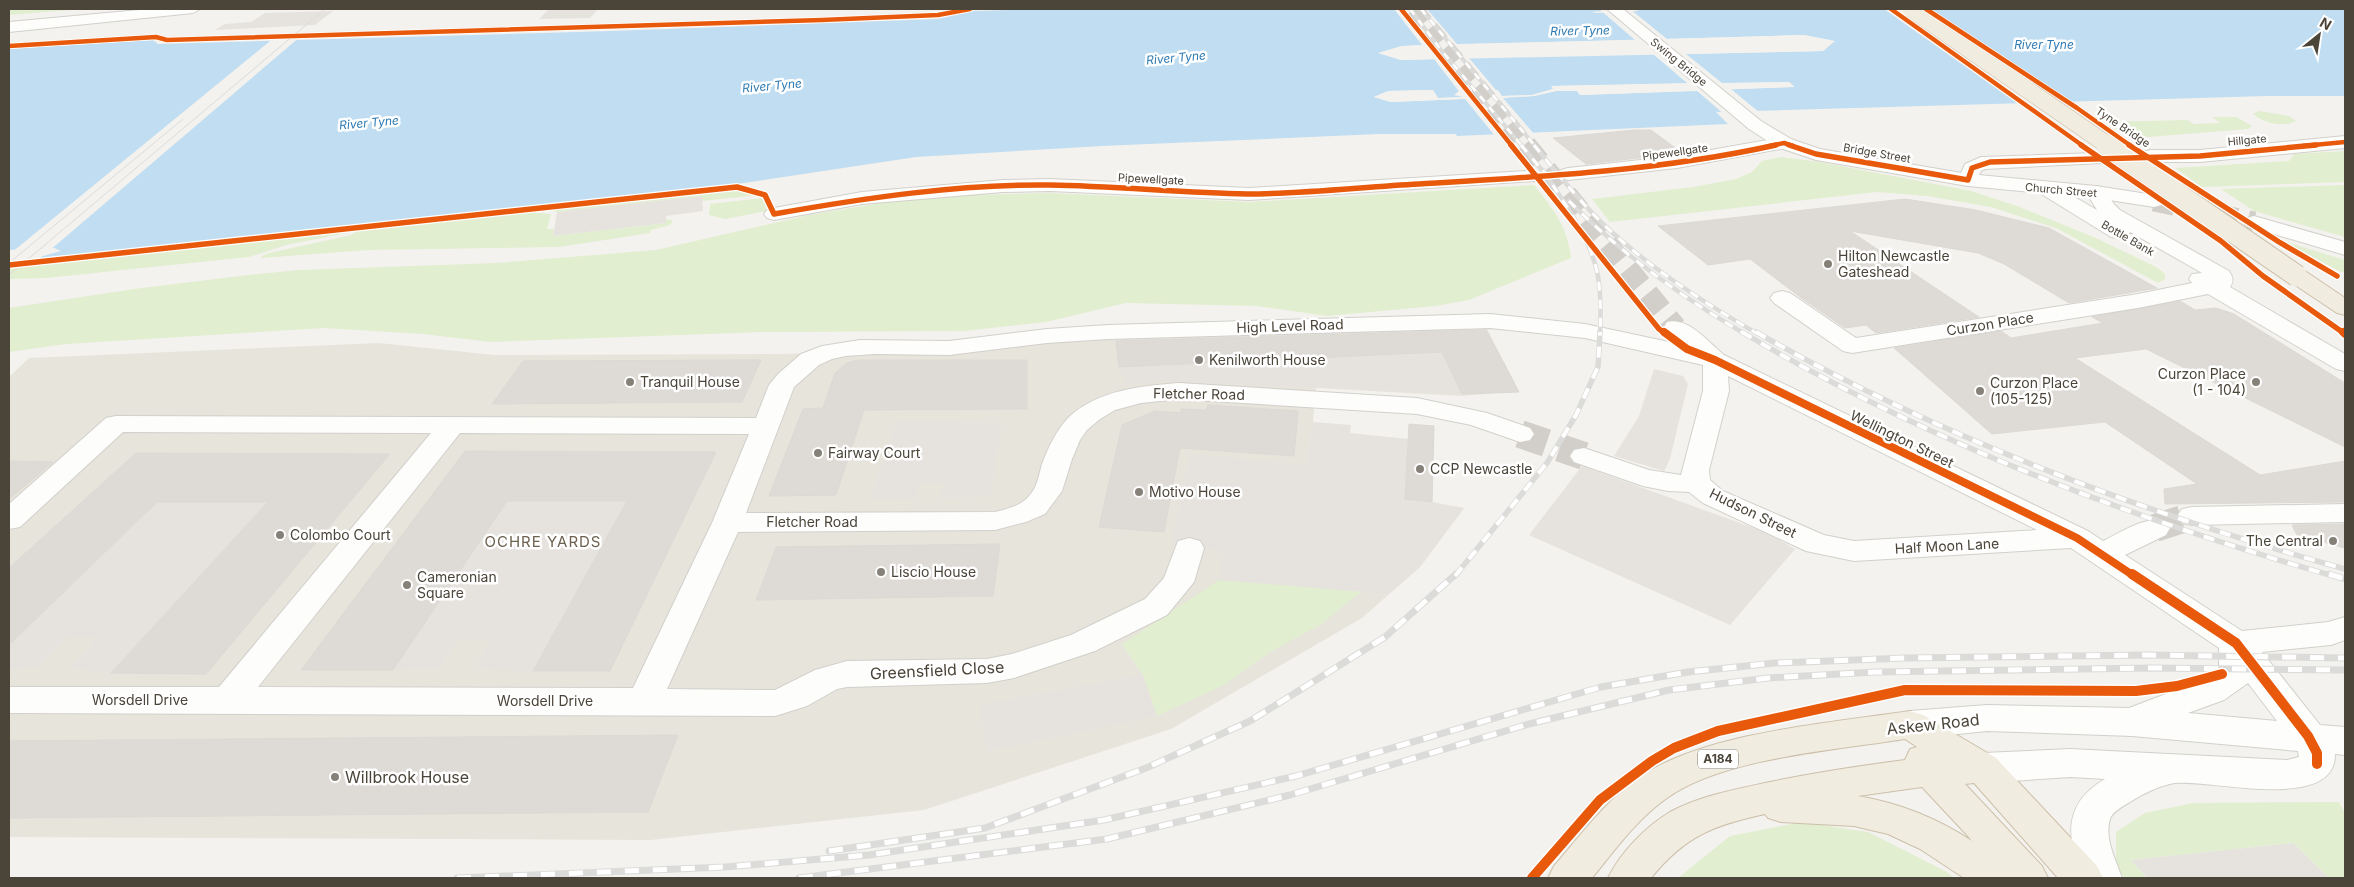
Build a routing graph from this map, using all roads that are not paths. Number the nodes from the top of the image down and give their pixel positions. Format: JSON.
{"nodes":[{"id":1,"x":193,"y":9,"type":"edge"},
{"id":2,"x":1614,"y":9,"type":"edge"},
{"id":3,"x":1911,"y":9,"type":"edge"},
{"id":4,"x":9,"y":27,"type":"edge"},
{"id":5,"x":1744,"y":116,"type":"joint"},
{"id":6,"x":2345,"y":142,"type":"edge"},
{"id":7,"x":1784,"y":143,"type":"junction"},
{"id":8,"x":2150,"y":156,"type":"dead end"},
{"id":9,"x":2095,"y":159,"type":"dead end"},
{"id":10,"x":1568,"y":174,"type":"dead end"},
{"id":11,"x":1528,"y":177,"type":"dead end"},
{"id":12,"x":1968,"y":180,"type":"junction"},
{"id":13,"x":2045,"y":188,"type":"junction"},
{"id":14,"x":2096,"y":192,"type":"junction"},
{"id":15,"x":2154,"y":201,"type":"tunnel mouth"},
{"id":16,"x":774,"y":214,"type":"dead end"},
{"id":17,"x":2254,"y":222,"type":"tunnel mouth"},
{"id":18,"x":2345,"y":248,"type":"edge"},
{"id":19,"x":2212,"y":286,"type":"junction"},
{"id":20,"x":1782,"y":298,"type":"dead end"},
{"id":21,"x":2345,"y":308,"type":"edge"},
{"id":22,"x":1676,"y":328,"type":"tunnel mouth"},
{"id":23,"x":1716,"y":360,"type":"junction"},
{"id":24,"x":2345,"y":364,"type":"edge"},
{"id":25,"x":452,"y":426,"type":"junction"},
{"id":26,"x":765,"y":426,"type":"junction"},
{"id":27,"x":1520,"y":434,"type":"tunnel mouth"},
{"id":28,"x":1584,"y":456,"type":"tunnel mouth"},
{"id":29,"x":1696,"y":483,"type":"junction"},
{"id":30,"x":2345,"y":513,"type":"edge"},
{"id":31,"x":2193,"y":516,"type":"tunnel mouth"},
{"id":32,"x":9,"y":520,"type":"edge"},
{"id":33,"x":727,"y":523,"type":"junction"},
{"id":34,"x":2154,"y":528,"type":"tunnel mouth"},
{"id":35,"x":1817,"y":544,"type":"joint"},
{"id":36,"x":2090,"y":546,"type":"junction"},
{"id":37,"x":1189,"y":548,"type":"dead end"},
{"id":38,"x":2345,"y":628,"type":"edge"},
{"id":39,"x":2236,"y":643,"type":"junction"},
{"id":40,"x":9,"y":700,"type":"edge"},
{"id":41,"x":228,"y":700,"type":"junction"},
{"id":42,"x":644,"y":701,"type":"junction"},
{"id":43,"x":2132,"y":722,"type":"junction"},
{"id":44,"x":1910,"y":725,"type":"junction"},
{"id":45,"x":2345,"y":741,"type":"edge"},
{"id":46,"x":2312,"y":750,"type":"junction"},
{"id":47,"x":1983,"y":768,"type":"junction"},
{"id":48,"x":1928,"y":770,"type":"junction"},
{"id":49,"x":2170,"y":770,"type":"junction"},
{"id":50,"x":1730,"y":806,"type":"junction"},
{"id":51,"x":1568,"y":878,"type":"edge"},
{"id":52,"x":1628,"y":878,"type":"edge"},
{"id":53,"x":1995,"y":878,"type":"edge"},
{"id":54,"x":2028,"y":878,"type":"edge"},
{"id":55,"x":2083,"y":878,"type":"edge"},
{"id":56,"x":2102,"y":878,"type":"edge"}],
"edges":[{"from":1,"to":4,"type":"street"},
{"from":2,"to":5,"type":"street","name":"Swing Bridge"},
{"from":3,"to":21,"type":"highway","name":"Tyne Bridge","bridge":true},
{"from":5,"to":7,"type":"street","name":"Bridge Street"},
{"from":6,"to":8,"type":"street","name":"Hillgate"},
{"from":7,"to":10,"type":"street","name":"Pipewellgate"},
{"from":7,"to":12,"type":"street","name":"Bridge Street"},
{"from":9,"to":12,"type":"street"},
{"from":11,"to":16,"type":"street","name":"Pipewellgate"},
{"from":12,"to":13,"type":"street","name":"Church Street"},
{"from":13,"to":14,"type":"street","name":"Church Street"},
{"from":13,"to":19,"type":"street","name":"Bottle Bank"},
{"from":14,"to":15,"type":"street","name":"Church Street"},
{"from":14,"to":19,"type":"street","name":"Bottle Bank"},
{"from":17,"to":18,"type":"street"},
{"from":19,"to":20,"type":"street","name":"Curzon Place"},
{"from":19,"to":24,"type":"street","name":"Bottle Bank"},
{"from":22,"to":23,"type":"street"},
{"from":23,"to":26,"type":"street","name":"High Level Road"},
{"from":23,"to":29,"type":"street","name":"Hudson Street"},
{"from":23,"to":36,"type":"street","name":"Wellington Street"},
{"from":25,"to":26,"type":"street"},
{"from":25,"to":32,"type":"street"},
{"from":25,"to":41,"type":"street"},
{"from":26,"to":33,"type":"street"},
{"from":27,"to":33,"type":"street","name":"Fletcher Road"},
{"from":28,"to":29,"type":"street"},
{"from":29,"to":35,"type":"street","name":"Hudson Street"},
{"from":30,"to":31,"type":"street"},
{"from":33,"to":42,"type":"street"},
{"from":34,"to":36,"type":"street","name":"Half Moon Lane"},
{"from":35,"to":36,"type":"street","name":"Half Moon Lane"},
{"from":36,"to":39,"type":"street","name":"Wellington Street"},
{"from":37,"to":42,"type":"street","name":"Greensfield Close"},
{"from":38,"to":39,"type":"street"},
{"from":39,"to":43,"type":"street"},
{"from":39,"to":46,"type":"street","name":"Wellington Street"},
{"from":40,"to":41,"type":"street","name":"Worsdell Drive"},
{"from":41,"to":42,"type":"street","name":"Worsdell Drive"},
{"from":43,"to":44,"type":"street","name":"Askew Road","number":"A184"},
{"from":43,"to":46,"type":"street","name":"Askew Road","number":"A184"},
{"from":44,"to":47,"type":"highway"},
{"from":44,"to":48,"type":"highway"},
{"from":44,"to":51,"type":"highway","name":"Askew Road","number":"A184"},
{"from":45,"to":46,"type":"street","name":"Askew Road"},
{"from":46,"to":49,"type":"street"},
{"from":47,"to":48,"type":"highway"},
{"from":47,"to":49,"type":"street"},
{"from":47,"to":55,"type":"highway"},
{"from":48,"to":50,"type":"highway"},
{"from":48,"to":54,"type":"highway"},
{"from":49,"to":56,"type":"street"},
{"from":50,"to":52,"type":"highway"},
{"from":50,"to":53,"type":"highway"}]}
